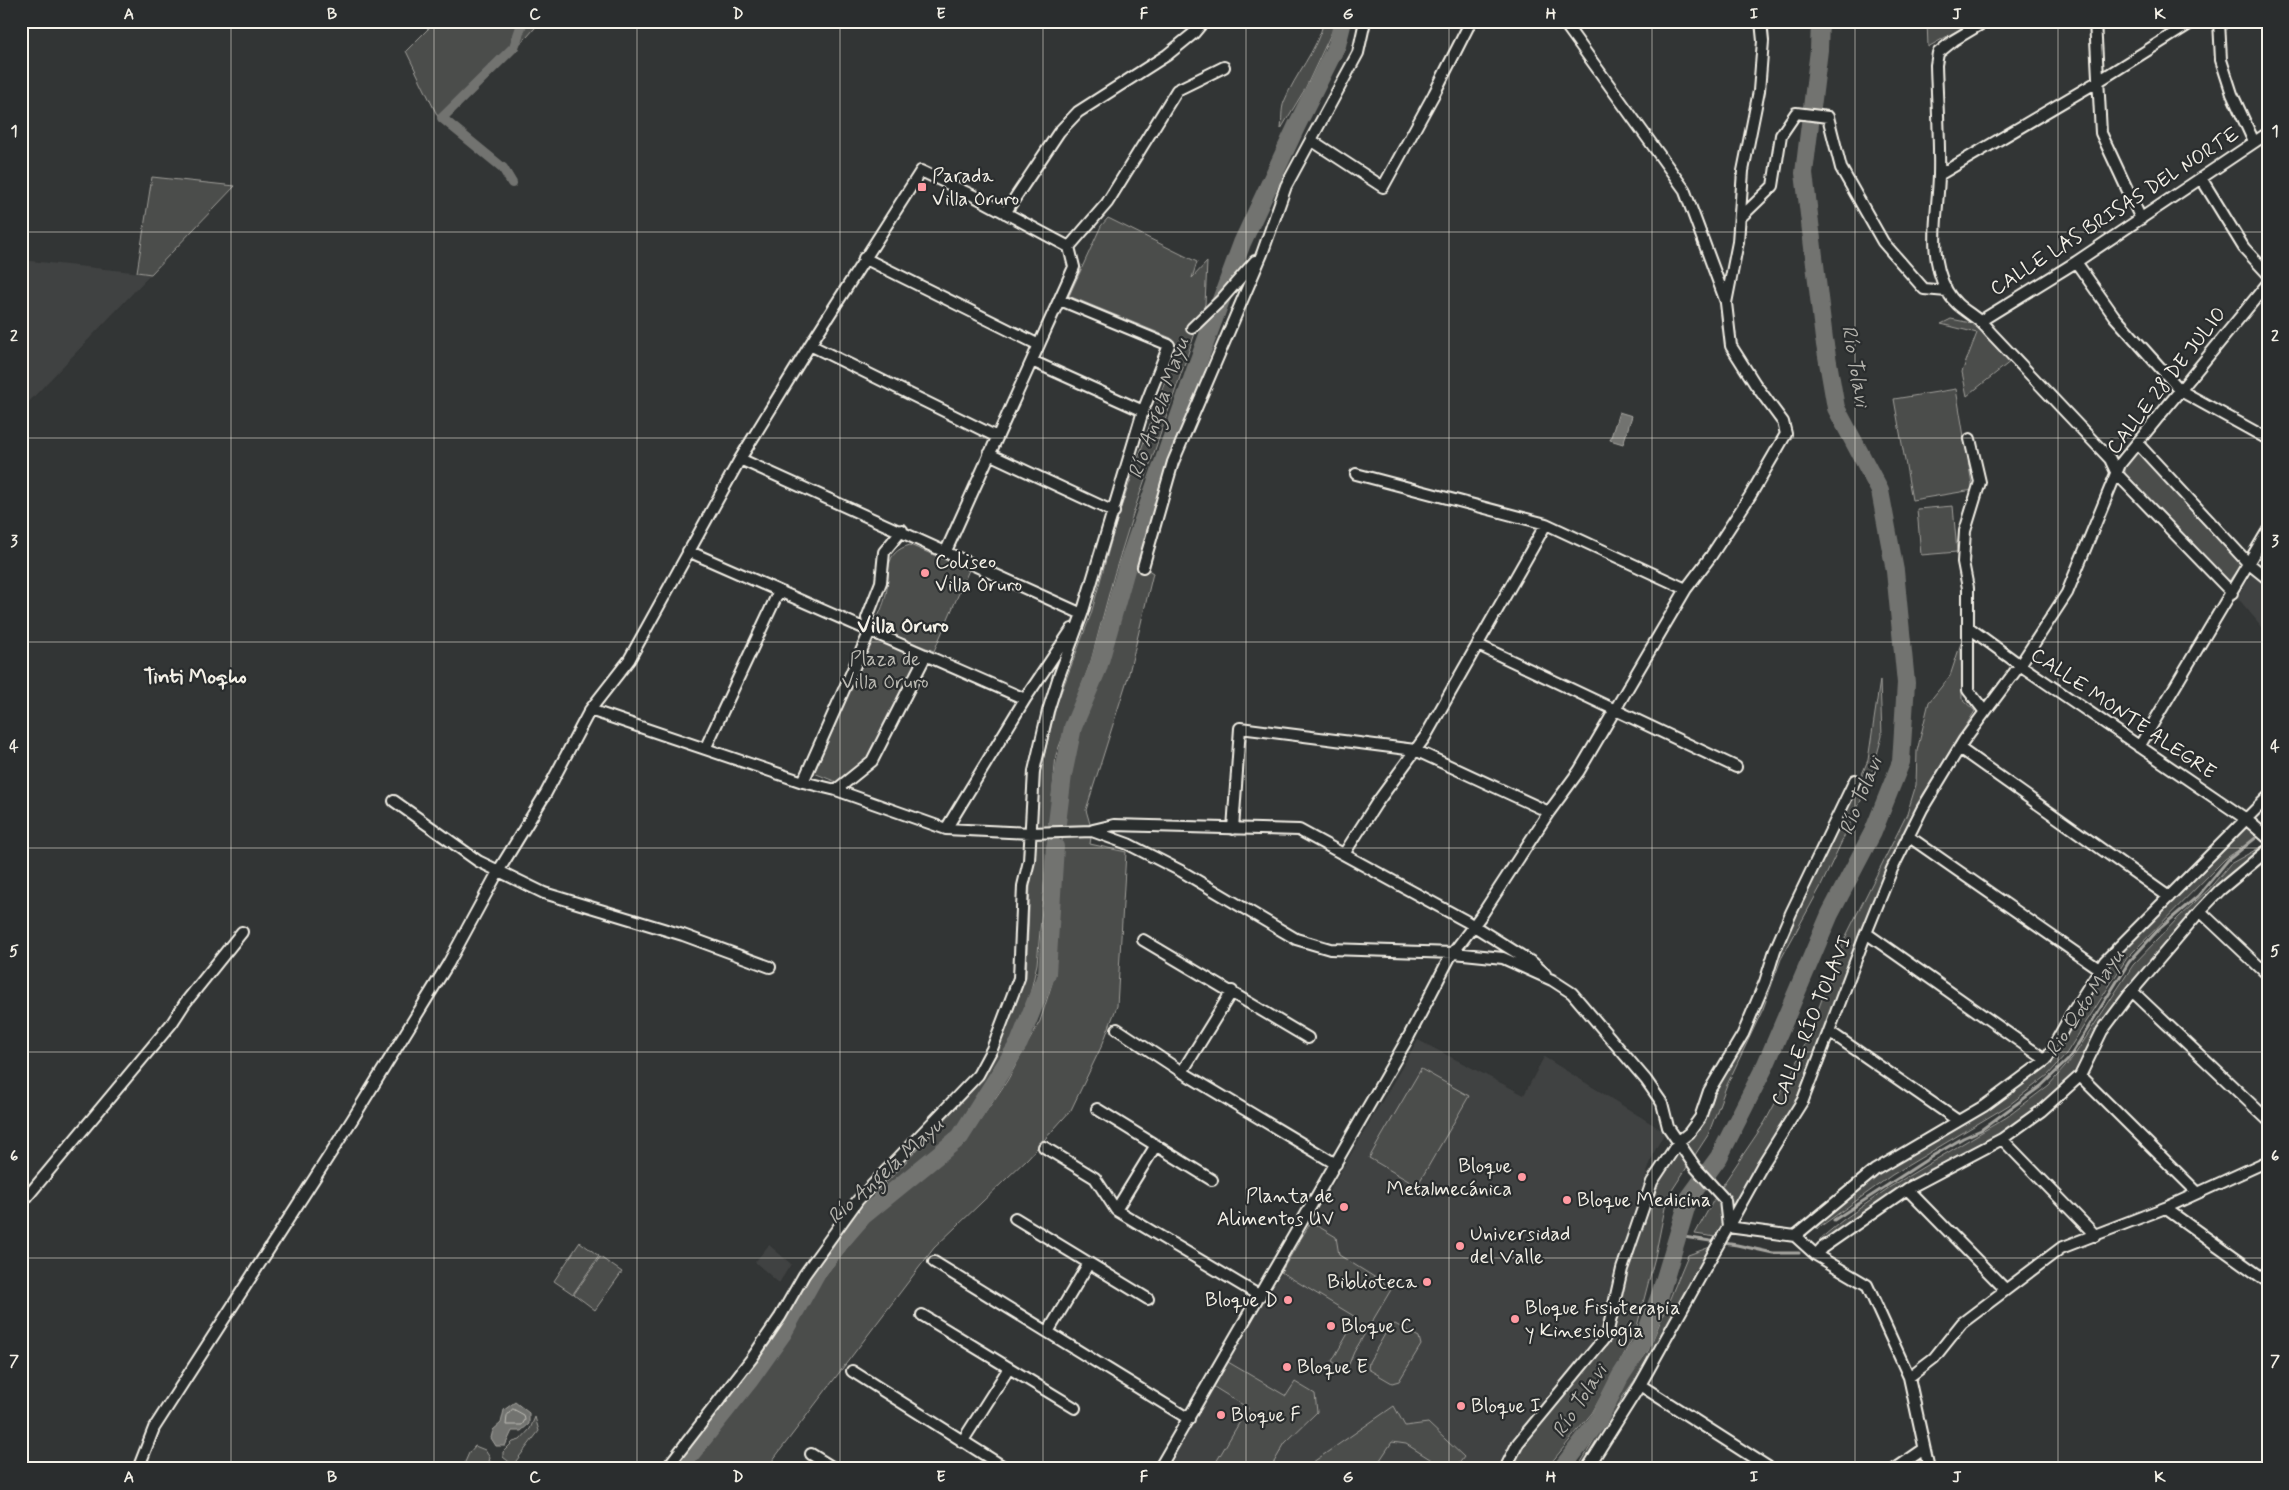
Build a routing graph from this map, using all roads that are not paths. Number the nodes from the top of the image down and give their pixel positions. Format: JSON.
{"nodes":[{"id":1,"x":1204,"y":21,"type":"edge"},
{"id":2,"x":1365,"y":21,"type":"edge"},
{"id":3,"x":1471,"y":21,"type":"edge"},
{"id":4,"x":1563,"y":21,"type":"edge"},
{"id":5,"x":1762,"y":21,"type":"edge"},
{"id":6,"x":1986,"y":21,"type":"edge"},
{"id":7,"x":2095,"y":21,"type":"edge"},
{"id":8,"x":2194,"y":21,"type":"edge"},
{"id":9,"x":2218,"y":21,"type":"edge"},
{"id":10,"x":1224,"y":67,"type":"dead end"},
{"id":11,"x":2097,"y":82,"type":"junction"},
{"id":12,"x":2268,"y":133,"type":"edge"},
{"id":13,"x":1311,"y":140,"type":"junction"},
{"id":14,"x":2254,"y":142,"type":"junction"},
{"id":15,"x":1939,"y":175,"type":"junction"},
{"id":16,"x":2202,"y":178,"type":"junction"},
{"id":17,"x":1004,"y":213,"type":"junction"},
{"id":18,"x":1740,"y":218,"type":"junction"},
{"id":19,"x":2141,"y":219,"type":"junction"},
{"id":20,"x":1069,"y":247,"type":"junction"},
{"id":21,"x":1262,"y":254,"type":"junction"},
{"id":22,"x":864,"y":258,"type":"junction"},
{"id":23,"x":2076,"y":262,"type":"junction"},
{"id":24,"x":2268,"y":274,"type":"edge"},
{"id":25,"x":2268,"y":283,"type":"edge"},
{"id":26,"x":1947,"y":291,"type":"junction"},
{"id":27,"x":1060,"y":300,"type":"junction"},
{"id":28,"x":1726,"y":303,"type":"junction"},
{"id":29,"x":1982,"y":320,"type":"junction"},
{"id":30,"x":1192,"y":328,"type":"dead end"},
{"id":31,"x":810,"y":345,"type":"junction"},
{"id":32,"x":1039,"y":345,"type":"junction"},
{"id":33,"x":1032,"y":361,"type":"junction"},
{"id":34,"x":2180,"y":390,"type":"junction"},
{"id":35,"x":1143,"y":411,"type":"junction"},
{"id":36,"x":997,"y":438,"type":"junction"},
{"id":37,"x":1970,"y":439,"type":"dead end"},
{"id":38,"x":2268,"y":439,"type":"edge"},
{"id":39,"x":2138,"y":444,"type":"junction"},
{"id":40,"x":990,"y":454,"type":"junction"},
{"id":41,"x":740,"y":459,"type":"junction"},
{"id":42,"x":1356,"y":474,"type":"dead end"},
{"id":43,"x":2117,"y":474,"type":"junction"},
{"id":44,"x":1114,"y":512,"type":"junction"},
{"id":45,"x":1546,"y":524,"type":"junction"},
{"id":46,"x":902,"y":530,"type":"junction"},
{"id":47,"x":2268,"y":530,"type":"edge"},
{"id":48,"x":688,"y":551,"type":"junction"},
{"id":49,"x":946,"y":551,"type":"junction"},
{"id":50,"x":2248,"y":564,"type":"junction"},
{"id":51,"x":1143,"y":567,"type":"dead end"},
{"id":52,"x":2268,"y":579,"type":"edge"},
{"id":53,"x":1686,"y":589,"type":"junction"},
{"id":54,"x":779,"y":591,"type":"junction"},
{"id":55,"x":2232,"y":593,"type":"junction"},
{"id":56,"x":1082,"y":614,"type":"junction"},
{"id":57,"x":1968,"y":627,"type":"junction"},
{"id":58,"x":870,"y":631,"type":"junction"},
{"id":59,"x":1478,"y":645,"type":"junction"},
{"id":60,"x":926,"y":655,"type":"junction"},
{"id":61,"x":2020,"y":665,"type":"junction"},
{"id":62,"x":1025,"y":700,"type":"junction"},
{"id":63,"x":590,"y":710,"type":"junction"},
{"id":64,"x":1614,"y":711,"type":"junction"},
{"id":65,"x":1985,"y":712,"type":"junction"},
{"id":66,"x":2139,"y":747,"type":"junction"},
{"id":67,"x":1959,"y":748,"type":"junction"},
{"id":68,"x":705,"y":749,"type":"junction"},
{"id":69,"x":1415,"y":750,"type":"junction"},
{"id":70,"x":1736,"y":767,"type":"dead end"},
{"id":71,"x":1855,"y":780,"type":"dead end"},
{"id":72,"x":803,"y":782,"type":"junction"},
{"id":73,"x":836,"y":790,"type":"junction"},
{"id":74,"x":2268,"y":797,"type":"edge"},
{"id":75,"x":394,"y":801,"type":"dead end"},
{"id":76,"x":1549,"y":812,"type":"junction"},
{"id":77,"x":2246,"y":819,"type":"junction"},
{"id":78,"x":946,"y":829,"type":"junction"},
{"id":79,"x":1233,"y":829,"type":"junction"},
{"id":80,"x":1092,"y":831,"type":"junction"},
{"id":81,"x":1031,"y":834,"type":"junction"},
{"id":82,"x":1908,"y":836,"type":"junction"},
{"id":83,"x":2268,"y":838,"type":"edge"},
{"id":84,"x":2268,"y":850,"type":"edge"},
{"id":85,"x":1344,"y":854,"type":"junction"},
{"id":86,"x":498,"y":870,"type":"junction"},
{"id":87,"x":2170,"y":897,"type":"junction"},
{"id":88,"x":2200,"y":910,"type":"junction"},
{"id":89,"x":1474,"y":926,"type":"junction"},
{"id":90,"x":242,"y":932,"type":"dead end"},
{"id":91,"x":1866,"y":933,"type":"junction"},
{"id":92,"x":1143,"y":940,"type":"dead end"},
{"id":93,"x":1454,"y":953,"type":"junction"},
{"id":94,"x":770,"y":967,"type":"dead end"},
{"id":95,"x":2099,"y":970,"type":"junction"},
{"id":96,"x":2268,"y":975,"type":"edge"},
{"id":97,"x":1552,"y":980,"type":"junction"},
{"id":98,"x":1232,"y":991,"type":"junction"},
{"id":99,"x":2132,"y":991,"type":"junction"},
{"id":100,"x":1117,"y":1030,"type":"dead end"},
{"id":101,"x":1830,"y":1032,"type":"junction"},
{"id":102,"x":1308,"y":1038,"type":"dead end"},
{"id":103,"x":2046,"y":1060,"type":"junction"},
{"id":104,"x":1182,"y":1072,"type":"junction"},
{"id":105,"x":2080,"y":1076,"type":"junction"},
{"id":106,"x":1097,"y":1109,"type":"dead end"},
{"id":107,"x":1957,"y":1120,"type":"junction"},
{"id":108,"x":2268,"y":1120,"type":"edge"},
{"id":109,"x":2002,"y":1139,"type":"junction"},
{"id":110,"x":1679,"y":1141,"type":"junction"},
{"id":111,"x":1156,"y":1145,"type":"junction"},
{"id":112,"x":1044,"y":1147,"type":"dead end"},
{"id":113,"x":2268,"y":1161,"type":"edge"},
{"id":114,"x":1336,"y":1164,"type":"junction"},
{"id":115,"x":1212,"y":1180,"type":"dead end"},
{"id":116,"x":1907,"y":1189,"type":"junction"},
{"id":117,"x":2197,"y":1192,"type":"junction"},
{"id":118,"x":21,"y":1204,"type":"edge"},
{"id":119,"x":2166,"y":1208,"type":"junction"},
{"id":120,"x":1116,"y":1210,"type":"junction"},
{"id":121,"x":1015,"y":1218,"type":"dead end"},
{"id":122,"x":1728,"y":1227,"type":"junction"},
{"id":123,"x":1795,"y":1236,"type":"junction"},
{"id":124,"x":2096,"y":1236,"type":"junction"},
{"id":125,"x":1816,"y":1255,"type":"junction"},
{"id":126,"x":934,"y":1262,"type":"dead end"},
{"id":127,"x":1089,"y":1263,"type":"junction"},
{"id":128,"x":2268,"y":1282,"type":"edge"},
{"id":129,"x":2005,"y":1289,"type":"junction"},
{"id":130,"x":1260,"y":1296,"type":"junction"},
{"id":131,"x":1148,"y":1299,"type":"dead end"},
{"id":132,"x":922,"y":1315,"type":"dead end"},
{"id":133,"x":1048,"y":1332,"type":"junction"},
{"id":134,"x":1009,"y":1368,"type":"junction"},
{"id":135,"x":852,"y":1371,"type":"dead end"},
{"id":136,"x":1909,"y":1377,"type":"junction"},
{"id":137,"x":1640,"y":1385,"type":"junction"},
{"id":138,"x":1075,"y":1408,"type":"dead end"},
{"id":139,"x":1189,"y":1419,"type":"junction"},
{"id":140,"x":962,"y":1442,"type":"junction"},
{"id":141,"x":1924,"y":1449,"type":"junction"},
{"id":142,"x":811,"y":1454,"type":"dead end"},
{"id":143,"x":1768,"y":1466,"type":"dead end"},
{"id":144,"x":138,"y":1469,"type":"edge"},
{"id":145,"x":666,"y":1469,"type":"edge"},
{"id":146,"x":835,"y":1469,"type":"edge"},
{"id":147,"x":1007,"y":1469,"type":"edge"},
{"id":148,"x":1159,"y":1469,"type":"edge"},
{"id":149,"x":1506,"y":1469,"type":"edge"},
{"id":150,"x":1587,"y":1469,"type":"edge"},
{"id":151,"x":1895,"y":1469,"type":"edge"},
{"id":152,"x":1929,"y":1469,"type":"edge"}],
"edges":[{"from":1,"to":17,"type":"street"},
{"from":2,"to":13,"type":"street"},
{"from":3,"to":13,"type":"street"},
{"from":4,"to":28,"type":"street"},
{"from":5,"to":18,"type":"street"},
{"from":6,"to":15,"type":"street"},
{"from":7,"to":11,"type":"street"},
{"from":8,"to":11,"type":"street"},
{"from":9,"to":14,"type":"street"},
{"from":10,"to":20,"type":"street"},
{"from":11,"to":15,"type":"street"},
{"from":11,"to":19,"type":"street"},
{"from":12,"to":14,"type":"street","name":"CALLE LAS BRISAS DEL NORTE"},
{"from":13,"to":21,"type":"street"},
{"from":14,"to":16,"type":"street","name":"CALLE LAS BRISAS DEL NORTE"},
{"from":15,"to":26,"type":"street"},
{"from":16,"to":19,"type":"street","name":"CALLE LAS BRISAS DEL NORTE"},
{"from":16,"to":24,"type":"street"},
{"from":17,"to":20,"type":"street"},
{"from":17,"to":22,"type":"street"},
{"from":18,"to":26,"type":"street"},
{"from":18,"to":28,"type":"street"},
{"from":19,"to":23,"type":"street","name":"CALLE LAS BRISAS DEL NORTE"},
{"from":20,"to":27,"type":"street"},
{"from":21,"to":30,"type":"street"},
{"from":21,"to":51,"type":"street"},
{"from":22,"to":31,"type":"street"},
{"from":22,"to":32,"type":"street"},
{"from":23,"to":29,"type":"street","name":"CALLE LAS BRISAS DEL NORTE"},
{"from":23,"to":34,"type":"street"},
{"from":25,"to":34,"type":"street","name":"CALLE 28 DE JULIO"},
{"from":26,"to":29,"type":"street"},
{"from":27,"to":32,"type":"street"},
{"from":27,"to":35,"type":"street"},
{"from":28,"to":53,"type":"street"},
{"from":29,"to":43,"type":"street"},
{"from":31,"to":36,"type":"street"},
{"from":31,"to":41,"type":"street"},
{"from":32,"to":33,"type":"street"},
{"from":33,"to":35,"type":"street"},
{"from":33,"to":36,"type":"street"},
{"from":34,"to":38,"type":"street"},
{"from":34,"to":39,"type":"street","name":"CALLE 28 DE JULIO"},
{"from":35,"to":44,"type":"street"},
{"from":36,"to":40,"type":"street"},
{"from":37,"to":57,"type":"street"},
{"from":39,"to":43,"type":"street","name":"CALLE 28 DE JULIO"},
{"from":39,"to":50,"type":"street"},
{"from":40,"to":44,"type":"street"},
{"from":40,"to":49,"type":"street"},
{"from":41,"to":46,"type":"street"},
{"from":41,"to":48,"type":"street"},
{"from":42,"to":45,"type":"street"},
{"from":43,"to":55,"type":"street"},
{"from":43,"to":61,"type":"street","name":"CALLE 28 DE JULIO"},
{"from":44,"to":56,"type":"street"},
{"from":45,"to":53,"type":"street"},
{"from":45,"to":59,"type":"street"},
{"from":46,"to":49,"type":"street"},
{"from":46,"to":58,"type":"street"},
{"from":47,"to":50,"type":"street"},
{"from":48,"to":54,"type":"street"},
{"from":48,"to":63,"type":"street"},
{"from":49,"to":56,"type":"street"},
{"from":50,"to":52,"type":"street"},
{"from":50,"to":55,"type":"street"},
{"from":53,"to":64,"type":"street"},
{"from":54,"to":58,"type":"street"},
{"from":54,"to":68,"type":"street"},
{"from":55,"to":66,"type":"street"},
{"from":56,"to":62,"type":"street"},
{"from":56,"to":81,"type":"street"},
{"from":57,"to":61,"type":"street","name":"CALLE MONTE ALEGRE"},
{"from":57,"to":65,"type":"street"},
{"from":58,"to":60,"type":"street"},
{"from":58,"to":72,"type":"street"},
{"from":59,"to":64,"type":"street"},
{"from":59,"to":69,"type":"street"},
{"from":60,"to":62,"type":"street"},
{"from":60,"to":73,"type":"street"},
{"from":61,"to":65,"type":"street","name":"CALLE RÍO TOLAVI"},
{"from":61,"to":66,"type":"street","name":"CALLE MONTE ALEGRE"},
{"from":62,"to":78,"type":"street"},
{"from":63,"to":68,"type":"street"},
{"from":63,"to":86,"type":"street"},
{"from":64,"to":70,"type":"street"},
{"from":64,"to":76,"type":"street"},
{"from":65,"to":67,"type":"street","name":"CALLE RÍO TOLAVI"},
{"from":66,"to":77,"type":"street","name":"CALLE MONTE ALEGRE"},
{"from":67,"to":82,"type":"street","name":"CALLE RÍO TOLAVI"},
{"from":67,"to":87,"type":"street"},
{"from":68,"to":72,"type":"street"},
{"from":69,"to":76,"type":"street"},
{"from":69,"to":79,"type":"street"},
{"from":69,"to":85,"type":"street"},
{"from":71,"to":110,"type":"street"},
{"from":72,"to":73,"type":"street"},
{"from":73,"to":78,"type":"street"},
{"from":74,"to":77,"type":"street"},
{"from":75,"to":86,"type":"street"},
{"from":76,"to":89,"type":"street"},
{"from":77,"to":83,"type":"street","name":"CALLE MONTE ALEGRE"},
{"from":77,"to":87,"type":"street"},
{"from":78,"to":81,"type":"street"},
{"from":79,"to":80,"type":"street"},
{"from":79,"to":85,"type":"street"},
{"from":80,"to":81,"type":"street"},
{"from":80,"to":93,"type":"street"},
{"from":81,"to":145,"type":"street"},
{"from":82,"to":91,"type":"street","name":"CALLE RÍO TOLAVI"},
{"from":82,"to":95,"type":"street"},
{"from":84,"to":88,"type":"street"},
{"from":85,"to":89,"type":"street"},
{"from":86,"to":94,"type":"street"},
{"from":86,"to":144,"type":"street"},
{"from":87,"to":95,"type":"street"},
{"from":88,"to":96,"type":"street"},
{"from":88,"to":99,"type":"street"},
{"from":89,"to":93,"type":"street"},
{"from":89,"to":97,"type":"street"},
{"from":90,"to":118,"type":"street"},
{"from":91,"to":101,"type":"street","name":"CALLE RÍO TOLAVI"},
{"from":91,"to":103,"type":"street"},
{"from":92,"to":98,"type":"street"},
{"from":93,"to":97,"type":"street"},
{"from":93,"to":114,"type":"street"},
{"from":95,"to":103,"type":"street"},
{"from":97,"to":110,"type":"street"},
{"from":98,"to":102,"type":"street"},
{"from":98,"to":104,"type":"street"},
{"from":99,"to":105,"type":"street"},
{"from":99,"to":108,"type":"street"},
{"from":100,"to":104,"type":"street"},
{"from":101,"to":107,"type":"street"},
{"from":101,"to":122,"type":"street","name":"CALLE RÍO TOLAVI"},
{"from":103,"to":107,"type":"street"},
{"from":104,"to":114,"type":"street"},
{"from":105,"to":109,"type":"street"},
{"from":105,"to":117,"type":"street"},
{"from":106,"to":111,"type":"street"},
{"from":107,"to":123,"type":"street"},
{"from":109,"to":116,"type":"street"},
{"from":109,"to":124,"type":"street"},
{"from":110,"to":122,"type":"street"},
{"from":110,"to":149,"type":"street"},
{"from":111,"to":115,"type":"street"},
{"from":111,"to":120,"type":"street"},
{"from":112,"to":120,"type":"street"},
{"from":113,"to":117,"type":"street"},
{"from":114,"to":130,"type":"street"},
{"from":116,"to":125,"type":"street"},
{"from":116,"to":129,"type":"street"},
{"from":117,"to":119,"type":"street"},
{"from":119,"to":124,"type":"street"},
{"from":119,"to":128,"type":"street"},
{"from":120,"to":130,"type":"street"},
{"from":121,"to":127,"type":"street"},
{"from":122,"to":123,"type":"street"},
{"from":122,"to":137,"type":"street","name":"CALLE RÍO TOLAVI"},
{"from":123,"to":125,"type":"street"},
{"from":124,"to":129,"type":"street"},
{"from":125,"to":136,"type":"street"},
{"from":126,"to":133,"type":"street"},
{"from":127,"to":131,"type":"street"},
{"from":127,"to":133,"type":"street"},
{"from":129,"to":136,"type":"street"},
{"from":130,"to":139,"type":"street"},
{"from":132,"to":134,"type":"street"},
{"from":133,"to":139,"type":"street"},
{"from":134,"to":138,"type":"street"},
{"from":134,"to":140,"type":"street"},
{"from":135,"to":140,"type":"street"},
{"from":136,"to":141,"type":"street"},
{"from":137,"to":143,"type":"street"},
{"from":137,"to":150,"type":"street","name":"CALLE RÍO TOLAVI"},
{"from":139,"to":148,"type":"street"},
{"from":140,"to":147,"type":"street"},
{"from":141,"to":151,"type":"street"},
{"from":141,"to":152,"type":"street"},
{"from":142,"to":146,"type":"street"}]}
